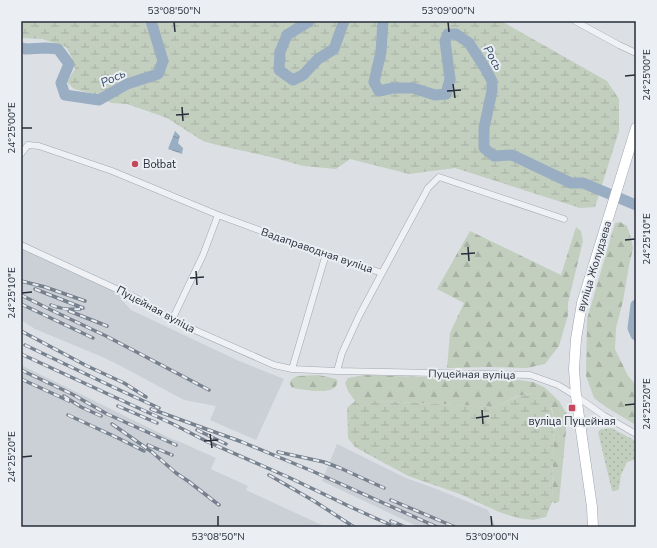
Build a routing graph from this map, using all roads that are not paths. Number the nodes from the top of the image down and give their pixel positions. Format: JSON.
{"nodes":[{"id":1,"x":575,"y":21,"type":"edge"},
{"id":2,"x":636,"y":53,"type":"edge"},
{"id":3,"x":636,"y":128,"type":"edge"},
{"id":4,"x":21,"y":154,"type":"edge"},
{"id":5,"x":218,"y":215,"type":"junction"},
{"id":6,"x":564,"y":219,"type":"dead end"},
{"id":7,"x":21,"y":245,"type":"edge"},
{"id":8,"x":326,"y":254,"type":"junction"},
{"id":9,"x":382,"y":273,"type":"junction"},
{"id":10,"x":172,"y":320,"type":"junction"},
{"id":11,"x":292,"y":369,"type":"junction"},
{"id":12,"x":337,"y":371,"type":"junction"},
{"id":13,"x":576,"y":396,"type":"junction"},
{"id":14,"x":636,"y":434,"type":"edge"},
{"id":15,"x":593,"y":527,"type":"edge"}],
"edges":[{"from":1,"to":2,"type":"street"},
{"from":3,"to":13,"type":"main road","name":"вуліца Жолудзева"},
{"from":4,"to":5,"type":"street","name":"Вадаправодная вуліца"},
{"from":5,"to":8,"type":"street","name":"Вадаправодная вуліца"},
{"from":5,"to":10,"type":"street"},
{"from":6,"to":9,"type":"street"},
{"from":7,"to":10,"type":"street","name":"Пуцейная вуліца"},
{"from":8,"to":9,"type":"street","name":"Вадаправодная вуліца"},
{"from":8,"to":11,"type":"street"},
{"from":9,"to":12,"type":"street","name":"Вадаправодная вуліца"},
{"from":10,"to":11,"type":"street","name":"Пуцейная вуліца"},
{"from":11,"to":12,"type":"street","name":"Пуцейная вуліца"},
{"from":12,"to":13,"type":"street","name":"Пуцейная вуліца"},
{"from":13,"to":14,"type":"street","name":"Пуцейная вуліца"},
{"from":13,"to":15,"type":"main road","name":"вуліца Жолудзева"}]}
